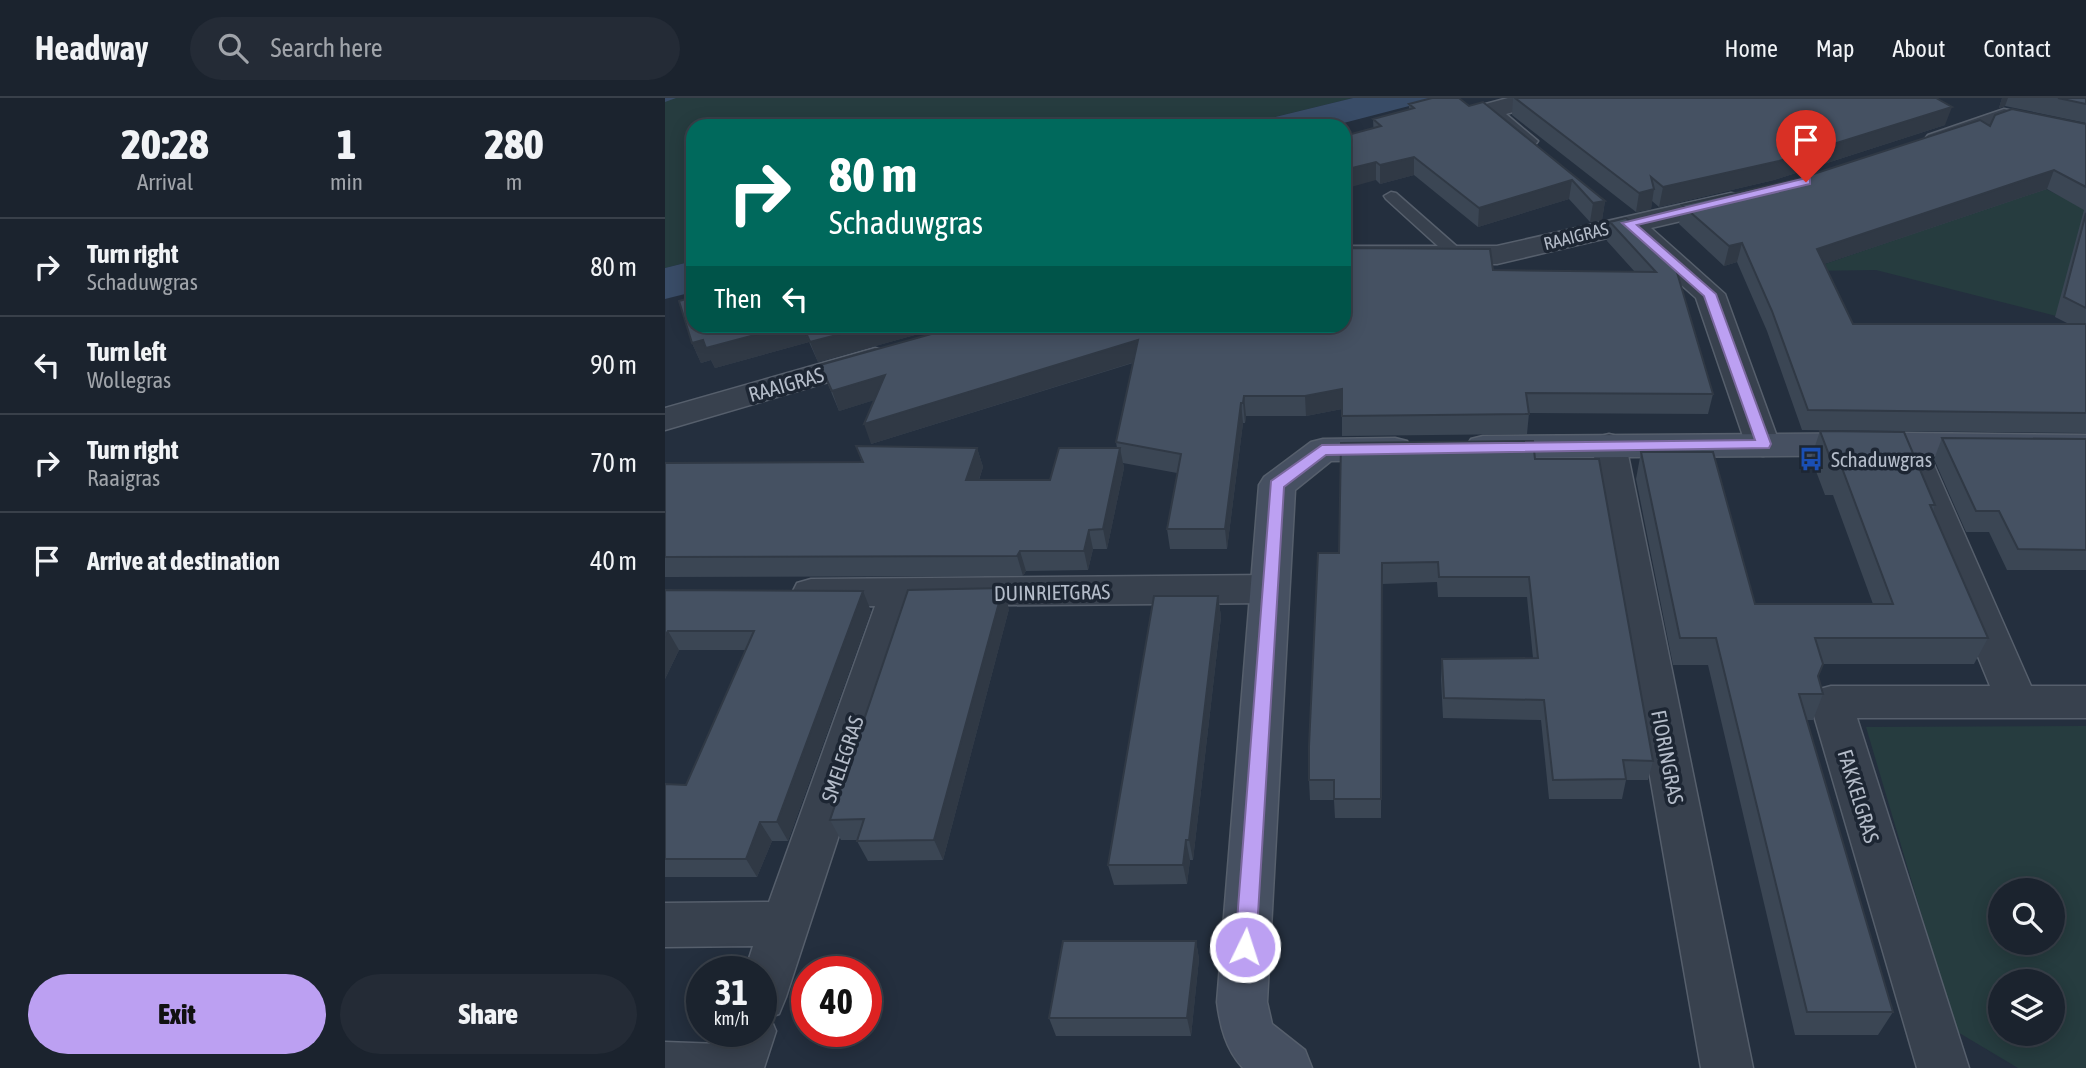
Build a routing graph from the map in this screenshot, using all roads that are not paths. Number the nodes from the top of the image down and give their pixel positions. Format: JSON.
{"nodes":[{"id":1,"x":1537,"y":98,"type":"edge"},
{"id":2,"x":1941,"y":110,"type":"edge"},
{"id":3,"x":1975,"y":128,"type":"junction"},
{"id":4,"x":2086,"y":134,"type":"edge"},
{"id":5,"x":1909,"y":149,"type":"edge"},
{"id":6,"x":1541,"y":154,"type":"edge"},
{"id":7,"x":1757,"y":195,"type":"edge"},
{"id":8,"x":1391,"y":196,"type":"dead end"},
{"id":9,"x":1617,"y":215,"type":"junction"},
{"id":10,"x":1456,"y":254,"type":"junction"},
{"id":11,"x":1351,"y":255,"type":"edge"},
{"id":12,"x":907,"y":349,"type":"edge"},
{"id":13,"x":665,"y":419,"type":"edge"},
{"id":14,"x":1763,"y":444,"type":"junction"},
{"id":15,"x":1908,"y":444,"type":"junction"},
{"id":16,"x":1609,"y":445,"type":"junction"},
{"id":17,"x":2086,"y":446,"type":"edge"},
{"id":18,"x":1270,"y":589,"type":"junction"},
{"id":19,"x":775,"y":593,"type":"edge"},
{"id":20,"x":899,"y":594,"type":"junction"},
{"id":21,"x":2017,"y":701,"type":"junction"},
{"id":22,"x":2086,"y":702,"type":"edge"},
{"id":23,"x":785,"y":924,"type":"junction"},
{"id":24,"x":665,"y":925,"type":"edge"},
{"id":25,"x":774,"y":956,"type":"edge"},
{"id":26,"x":745,"y":1047,"type":"edge"},
{"id":27,"x":665,"y":1068,"type":"edge"},
{"id":28,"x":715,"y":1068,"type":"edge"},
{"id":29,"x":738,"y":1068,"type":"edge"},
{"id":30,"x":1286,"y":1068,"type":"edge"},
{"id":31,"x":1727,"y":1068,"type":"edge"},
{"id":32,"x":1943,"y":1068,"type":"edge"}],
"edges":[{"from":1,"to":6,"type":"street"},
{"from":2,"to":3,"type":"street"},
{"from":3,"to":4,"type":"street"},
{"from":3,"to":5,"type":"street"},
{"from":7,"to":9,"type":"street","name":"RAAIGRAS"},
{"from":8,"to":10,"type":"lane"},
{"from":9,"to":10,"type":"street","name":"RAAIGRAS"},
{"from":9,"to":14,"type":"street"},
{"from":10,"to":11,"type":"street","name":"RAAIGRAS"},
{"from":12,"to":13,"type":"street","name":"RAAIGRAS"},
{"from":14,"to":15,"type":"street"},
{"from":14,"to":16,"type":"street"},
{"from":15,"to":17,"type":"street"},
{"from":15,"to":21,"type":"street"},
{"from":16,"to":18,"type":"street"},
{"from":16,"to":31,"type":"street","name":"FIORINGRAS"},
{"from":18,"to":20,"type":"street","name":"DUINRIETGRAS"},
{"from":18,"to":30,"type":"street"},
{"from":19,"to":20,"type":"street","name":"DUINRIETGRAS"},
{"from":20,"to":23,"type":"street","name":"SMELEGRAS"},
{"from":21,"to":22,"type":"street","name":"FAKKELGRAS"},
{"from":21,"to":32,"type":"street","name":"FAKKELGRAS"},
{"from":23,"to":24,"type":"street"},
{"from":23,"to":25,"type":"street","name":"SMELEGRAS"},
{"from":26,"to":29,"type":"street"},
{"from":27,"to":28,"type":"street"}]}
